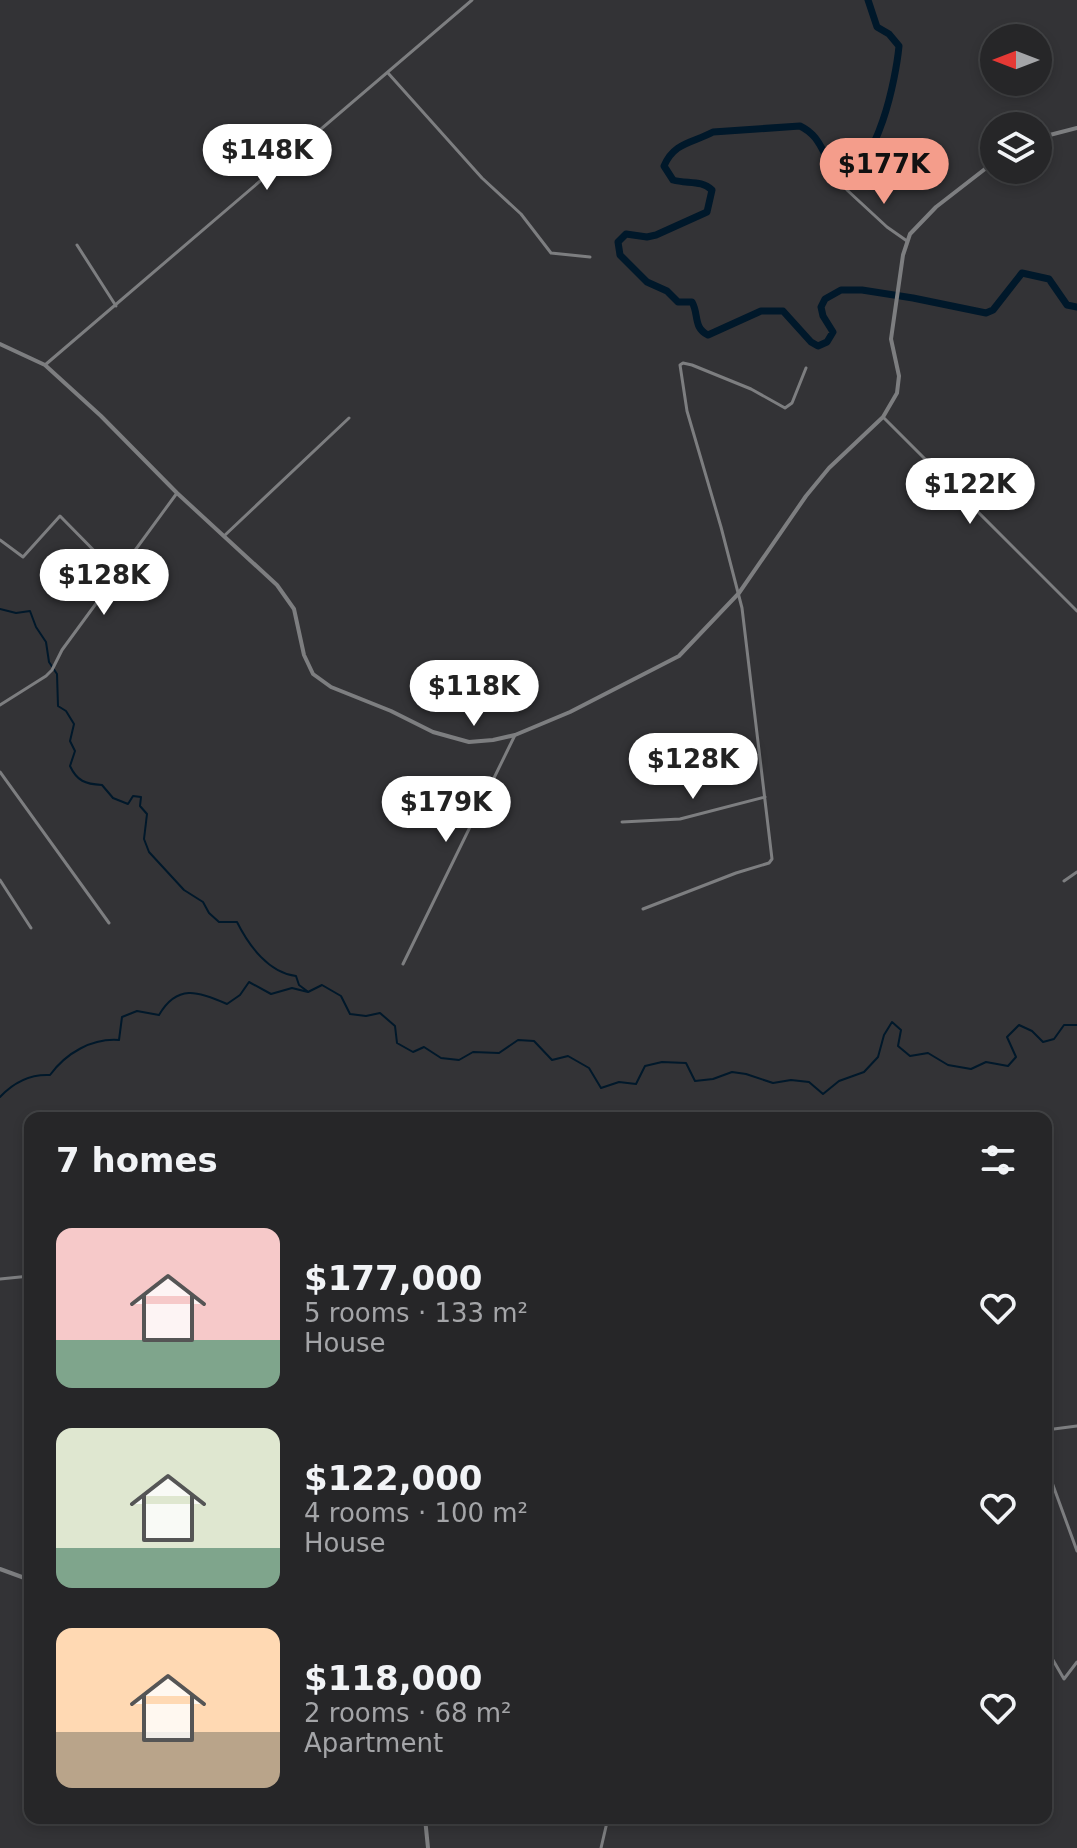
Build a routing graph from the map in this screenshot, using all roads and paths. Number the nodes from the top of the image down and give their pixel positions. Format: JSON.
{"nodes":[{"id":1,"x":472,"y":0,"type":"edge"},
{"id":2,"x":388,"y":73,"type":"junction"},
{"id":3,"x":1077,"y":128,"type":"edge"},
{"id":4,"x":1052,"y":134,"type":"edge"},
{"id":5,"x":980,"y":173,"type":"edge"},
{"id":6,"x":847,"y":190,"type":"dead end"},
{"id":7,"x":907,"y":241,"type":"junction"},
{"id":8,"x":77,"y":245,"type":"dead end"},
{"id":9,"x":590,"y":257,"type":"dead end"},
{"id":10,"x":116,"y":306,"type":"junction"},
{"id":11,"x":0,"y":344,"type":"edge"},
{"id":12,"x":45,"y":365,"type":"junction"},
{"id":13,"x":806,"y":368,"type":"dead end"},
{"id":14,"x":883,"y":417,"type":"junction"},
{"id":15,"x":349,"y":418,"type":"dead end"},
{"id":16,"x":177,"y":493,"type":"junction"},
{"id":17,"x":224,"y":536,"type":"junction"},
{"id":18,"x":0,"y":540,"type":"edge"},
{"id":19,"x":118,"y":575,"type":"junction"},
{"id":20,"x":739,"y":593,"type":"junction"},
{"id":21,"x":1077,"y":611,"type":"edge"},
{"id":22,"x":0,"y":705,"type":"edge"},
{"id":23,"x":515,"y":735,"type":"junction"},
{"id":24,"x":0,"y":772,"type":"edge"},
{"id":25,"x":765,"y":797,"type":"junction"},
{"id":26,"x":622,"y":822,"type":"dead end"},
{"id":27,"x":1077,"y":872,"type":"edge"},
{"id":28,"x":0,"y":880,"type":"edge"},
{"id":29,"x":1064,"y":881,"type":"dead end"},
{"id":30,"x":643,"y":909,"type":"dead end"},
{"id":31,"x":109,"y":923,"type":"dead end"},
{"id":32,"x":31,"y":928,"type":"dead end"},
{"id":33,"x":403,"y":964,"type":"dead end"},
{"id":34,"x":24,"y":1277,"type":"edge"},
{"id":35,"x":0,"y":1279,"type":"edge"},
{"id":36,"x":1077,"y":1426,"type":"edge"},
{"id":37,"x":1052,"y":1429,"type":"edge"},
{"id":38,"x":1052,"y":1482,"type":"edge"},
{"id":39,"x":1077,"y":1551,"type":"edge"},
{"id":40,"x":0,"y":1569,"type":"edge"},
{"id":41,"x":24,"y":1578,"type":"edge"},
{"id":42,"x":1052,"y":1658,"type":"edge"},
{"id":43,"x":1077,"y":1662,"type":"edge"},
{"id":44,"x":426,"y":1824,"type":"edge"},
{"id":45,"x":607,"y":1824,"type":"edge"},
{"id":46,"x":428,"y":1848,"type":"edge"},
{"id":47,"x":601,"y":1848,"type":"edge"}],
"edges":[{"from":1,"to":2,"type":"street"},
{"from":2,"to":9,"type":"street"},
{"from":2,"to":10,"type":"street"},
{"from":3,"to":4,"type":"street"},
{"from":5,"to":7,"type":"street"},
{"from":6,"to":7,"type":"street"},
{"from":7,"to":14,"type":"street"},
{"from":8,"to":10,"type":"street"},
{"from":10,"to":12,"type":"street"},
{"from":11,"to":12,"type":"street"},
{"from":12,"to":16,"type":"street"},
{"from":13,"to":20,"type":"street"},
{"from":14,"to":20,"type":"street"},
{"from":14,"to":21,"type":"street"},
{"from":15,"to":17,"type":"street"},
{"from":16,"to":17,"type":"street"},
{"from":16,"to":19,"type":"street"},
{"from":17,"to":23,"type":"street"},
{"from":18,"to":19,"type":"street"},
{"from":19,"to":22,"type":"street"},
{"from":20,"to":23,"type":"street"},
{"from":20,"to":25,"type":"street"},
{"from":23,"to":33,"type":"street"},
{"from":24,"to":31,"type":"street"},
{"from":25,"to":26,"type":"street"},
{"from":25,"to":30,"type":"street"},
{"from":27,"to":29,"type":"street"},
{"from":28,"to":32,"type":"street"},
{"from":34,"to":35,"type":"street"},
{"from":36,"to":37,"type":"street"},
{"from":38,"to":39,"type":"street"},
{"from":40,"to":41,"type":"street"},
{"from":42,"to":43,"type":"street"},
{"from":44,"to":46,"type":"street"},
{"from":45,"to":47,"type":"street"}]}
